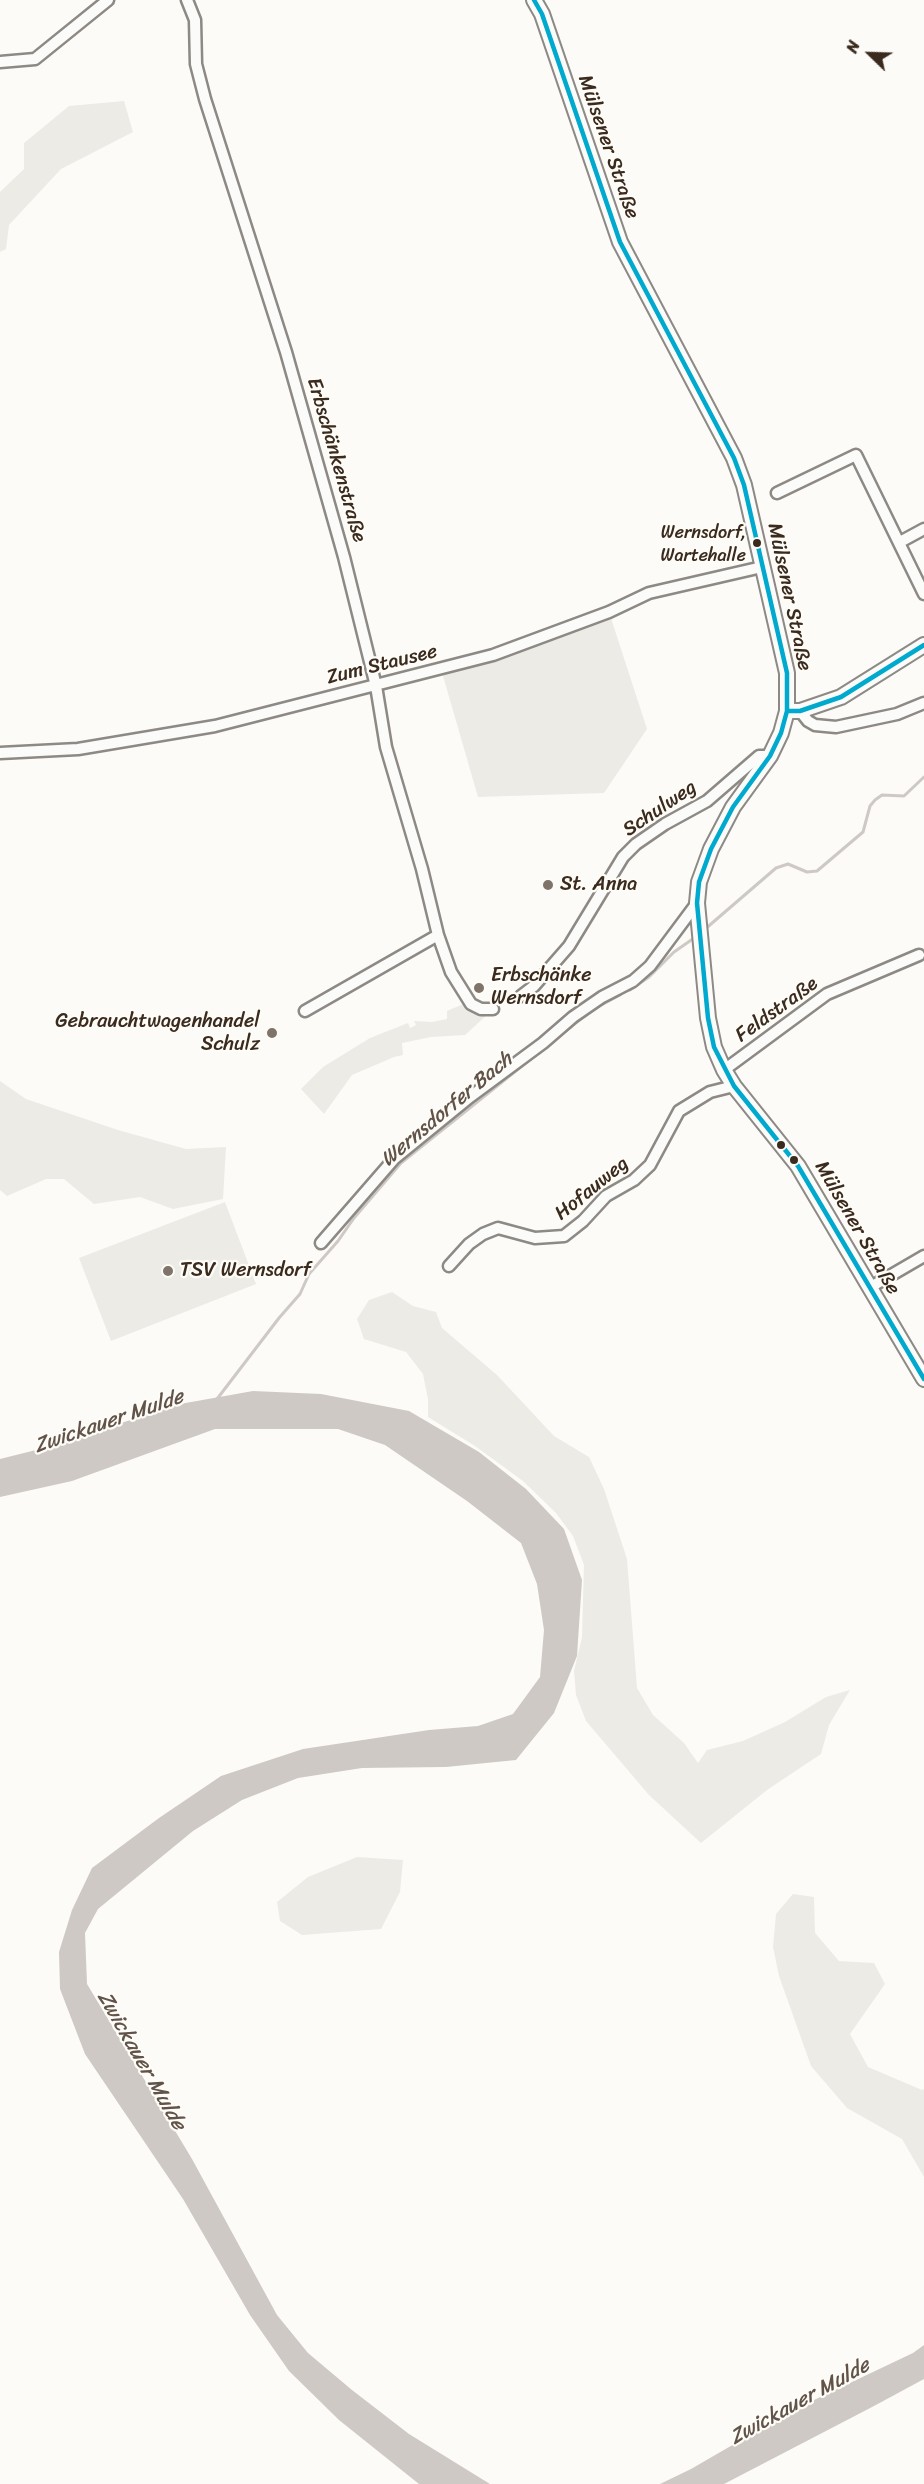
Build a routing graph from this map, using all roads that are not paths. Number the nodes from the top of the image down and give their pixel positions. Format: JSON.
{"nodes":[{"id":1,"x":108,"y":0,"type":"edge"},
{"id":2,"x":187,"y":0,"type":"edge"},
{"id":3,"x":534,"y":0,"type":"edge"},
{"id":4,"x":0,"y":62,"type":"edge"},
{"id":5,"x":777,"y":493,"type":"dead end"},
{"id":6,"x":924,"y":529,"type":"edge"},
{"id":7,"x":900,"y":542,"type":"junction"},
{"id":8,"x":762,"y":567,"type":"junction"},
{"id":9,"x":924,"y":594,"type":"edge"},
{"id":10,"x":924,"y":645,"type":"edge"},
{"id":11,"x":376,"y":686,"type":"junction"},
{"id":12,"x":924,"y":703,"type":"edge"},
{"id":13,"x":794,"y":711,"type":"junction"},
{"id":14,"x":0,"y":753,"type":"edge"},
{"id":15,"x":770,"y":756,"type":"junction"},
{"id":16,"x":697,"y":903,"type":"junction"},
{"id":17,"x":438,"y":935,"type":"junction"},
{"id":18,"x":922,"y":958,"type":"edge"},
{"id":19,"x":521,"y":996,"type":"dead end"},
{"id":20,"x":493,"y":1009,"type":"dead end"},
{"id":21,"x":305,"y":1011,"type":"dead end"},
{"id":22,"x":724,"y":1070,"type":"junction"},
{"id":23,"x":734,"y":1086,"type":"junction"},
{"id":24,"x":321,"y":1243,"type":"dead end"},
{"id":25,"x":924,"y":1256,"type":"edge"},
{"id":26,"x":449,"y":1266,"type":"dead end"},
{"id":27,"x":869,"y":1287,"type":"junction"},
{"id":28,"x":924,"y":1379,"type":"edge"}],
"edges":[{"from":1,"to":4,"type":"street"},
{"from":2,"to":11,"type":"street","name":"Erbschänkenstraße"},
{"from":3,"to":8,"type":"street","name":"Mülsener Straße"},
{"from":5,"to":7,"type":"street"},
{"from":6,"to":7,"type":"street"},
{"from":7,"to":9,"type":"street"},
{"from":8,"to":11,"type":"street","name":"Zum Stausee"},
{"from":8,"to":13,"type":"street","name":"Mülsener Straße"},
{"from":10,"to":13,"type":"street"},
{"from":11,"to":14,"type":"street","name":"Zum Stausee"},
{"from":11,"to":17,"type":"street","name":"Erbschänkenstraße"},
{"from":12,"to":13,"type":"street"},
{"from":13,"to":15,"type":"street","name":"Mülsener Straße"},
{"from":15,"to":16,"type":"street","name":"Mülsener Straße"},
{"from":15,"to":19,"type":"street","name":"Schulweg"},
{"from":16,"to":22,"type":"street","name":"Mülsener Straße"},
{"from":16,"to":24,"type":"street"},
{"from":17,"to":20,"type":"street","name":"Erbschänkenstraße"},
{"from":17,"to":21,"type":"street"},
{"from":18,"to":22,"type":"street","name":"Feldstraße"},
{"from":22,"to":23,"type":"street","name":"Mülsener Straße"},
{"from":23,"to":26,"type":"street","name":"Hofauweg"},
{"from":23,"to":27,"type":"street","name":"Mülsener Straße"},
{"from":25,"to":27,"type":"street"},
{"from":27,"to":28,"type":"street","name":"Mülsener Straße"}]}
